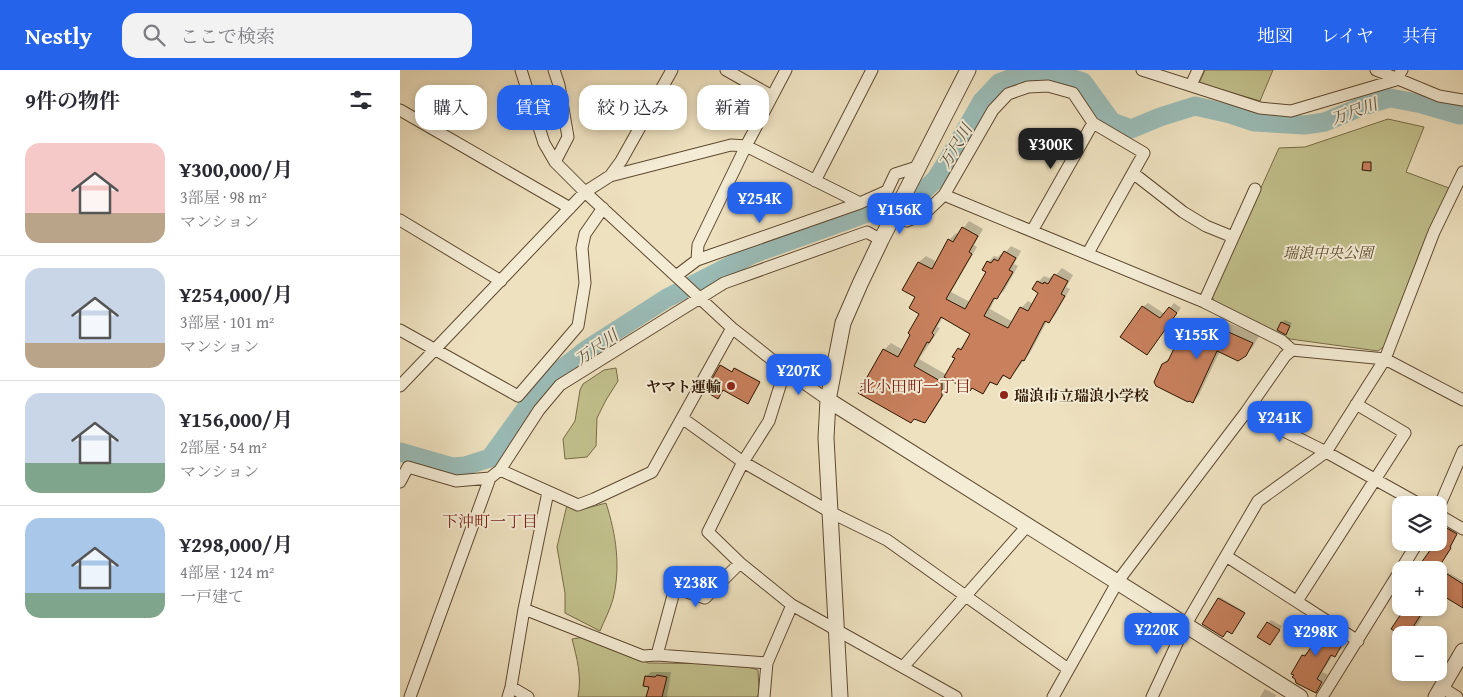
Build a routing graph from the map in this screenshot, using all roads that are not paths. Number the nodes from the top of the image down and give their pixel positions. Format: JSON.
{"nodes":[{"id":1,"x":521,"y":70,"type":"edge"},
{"id":2,"x":554,"y":70,"type":"edge"},
{"id":3,"x":672,"y":70,"type":"edge"},
{"id":4,"x":726,"y":70,"type":"edge"},
{"id":5,"x":786,"y":70,"type":"edge"},
{"id":6,"x":872,"y":70,"type":"edge"},
{"id":7,"x":968,"y":70,"type":"edge"},
{"id":8,"x":1142,"y":70,"type":"edge"},
{"id":9,"x":1198,"y":70,"type":"edge"},
{"id":10,"x":1376,"y":70,"type":"edge"},
{"id":11,"x":1399,"y":75,"type":"edge"},
{"id":12,"x":1191,"y":85,"type":"junction"},
{"id":13,"x":772,"y":96,"type":"junction"},
{"id":14,"x":1463,"y":100,"type":"edge"},
{"id":15,"x":400,"y":110,"type":"edge"},
{"id":16,"x":1093,"y":123,"type":"junction"},
{"id":17,"x":746,"y":146,"type":"junction"},
{"id":18,"x":555,"y":162,"type":"junction"},
{"id":19,"x":917,"y":168,"type":"junction"},
{"id":20,"x":1463,"y":172,"type":"edge"},
{"id":21,"x":1133,"y":173,"type":"junction"},
{"id":22,"x":610,"y":176,"type":"junction"},
{"id":23,"x":815,"y":181,"type":"junction"},
{"id":24,"x":1460,"y":188,"type":"edge"},
{"id":25,"x":1255,"y":189,"type":"dead end"},
{"id":26,"x":585,"y":192,"type":"junction"},
{"id":27,"x":944,"y":195,"type":"junction"},
{"id":28,"x":860,"y":203,"type":"junction"},
{"id":29,"x":570,"y":208,"type":"junction"},
{"id":30,"x":603,"y":208,"type":"junction"},
{"id":31,"x":892,"y":217,"type":"junction"},
{"id":32,"x":400,"y":220,"type":"edge"},
{"id":33,"x":1032,"y":230,"type":"junction"},
{"id":34,"x":1233,"y":237,"type":"junction"},
{"id":35,"x":881,"y":240,"type":"junction"},
{"id":36,"x":1088,"y":253,"type":"junction"},
{"id":37,"x":697,"y":260,"type":"junction"},
{"id":38,"x":676,"y":276,"type":"junction"},
{"id":39,"x":501,"y":281,"type":"junction"},
{"id":40,"x":700,"y":298,"type":"junction"},
{"id":41,"x":1204,"y":302,"type":"junction"},
{"id":42,"x":732,"y":328,"type":"junction"},
{"id":43,"x":400,"y":330,"type":"edge"},
{"id":44,"x":435,"y":350,"type":"junction"},
{"id":45,"x":1292,"y":350,"type":"junction"},
{"id":46,"x":1385,"y":359,"type":"junction"},
{"id":47,"x":785,"y":370,"type":"junction"},
{"id":48,"x":400,"y":386,"type":"edge"},
{"id":49,"x":828,"y":400,"type":"junction"},
{"id":50,"x":1463,"y":400,"type":"edge"},
{"id":51,"x":1356,"y":404,"type":"junction"},
{"id":52,"x":1246,"y":412,"type":"junction"},
{"id":53,"x":682,"y":418,"type":"junction"},
{"id":54,"x":1463,"y":450,"type":"edge"},
{"id":55,"x":1326,"y":452,"type":"junction"},
{"id":56,"x":743,"y":462,"type":"junction"},
{"id":57,"x":404,"y":466,"type":"edge"},
{"id":58,"x":500,"y":470,"type":"junction"},
{"id":59,"x":490,"y":478,"type":"junction"},
{"id":60,"x":1375,"y":480,"type":"junction"},
{"id":61,"x":400,"y":482,"type":"edge"},
{"id":62,"x":548,"y":492,"type":"junction"},
{"id":63,"x":1404,"y":496,"type":"edge"},
{"id":64,"x":1444,"y":496,"type":"edge"},
{"id":65,"x":832,"y":512,"type":"junction"},
{"id":66,"x":1447,"y":520,"type":"edge"},
{"id":67,"x":1028,"y":526,"type":"junction"},
{"id":68,"x":1463,"y":529,"type":"edge"},
{"id":69,"x":1413,"y":551,"type":"edge"},
{"id":70,"x":1226,"y":556,"type":"junction"},
{"id":71,"x":740,"y":563,"type":"junction"},
{"id":72,"x":1118,"y":581,"type":"junction"},
{"id":73,"x":966,"y":597,"type":"junction"},
{"id":74,"x":1297,"y":601,"type":"junction"},
{"id":75,"x":792,"y":605,"type":"junction"},
{"id":76,"x":524,"y":609,"type":"junction"},
{"id":77,"x":1186,"y":624,"type":"junction"},
{"id":78,"x":838,"y":631,"type":"junction"},
{"id":79,"x":1358,"y":641,"type":"junction"},
{"id":80,"x":1463,"y":651,"type":"edge"},
{"id":81,"x":656,"y":655,"type":"junction"},
{"id":82,"x":767,"y":663,"type":"junction"},
{"id":83,"x":903,"y":667,"type":"junction"},
{"id":84,"x":1068,"y":669,"type":"junction"},
{"id":85,"x":510,"y":692,"type":"edge"},
{"id":86,"x":1438,"y":692,"type":"edge"},
{"id":87,"x":410,"y":697,"type":"edge"},
{"id":88,"x":528,"y":697,"type":"edge"},
{"id":89,"x":764,"y":697,"type":"edge"},
{"id":90,"x":840,"y":697,"type":"edge"},
{"id":91,"x":956,"y":697,"type":"edge"},
{"id":92,"x":1052,"y":697,"type":"edge"},
{"id":93,"x":1152,"y":697,"type":"edge"},
{"id":94,"x":1300,"y":697,"type":"edge"},
{"id":95,"x":1322,"y":697,"type":"edge"},
{"id":96,"x":1457,"y":697,"type":"edge"}],
"edges":[{"from":1,"to":18,"type":"street"},
{"from":2,"to":18,"type":"street"},
{"from":3,"to":22,"type":"street"},
{"from":4,"to":13,"type":"street"},
{"from":5,"to":13,"type":"street"},
{"from":6,"to":23,"type":"street"},
{"from":7,"to":19,"type":"street"},
{"from":8,"to":12,"type":"street"},
{"from":9,"to":12,"type":"street"},
{"from":10,"to":11,"type":"street"},
{"from":11,"to":12,"type":"street"},
{"from":11,"to":14,"type":"street"},
{"from":13,"to":17,"type":"street"},
{"from":15,"to":29,"type":"street"},
{"from":16,"to":21,"type":"street"},
{"from":16,"to":27,"type":"street"},
{"from":16,"to":33,"type":"street"},
{"from":17,"to":22,"type":"street"},
{"from":17,"to":23,"type":"street"},
{"from":17,"to":37,"type":"street"},
{"from":18,"to":26,"type":"street"},
{"from":19,"to":28,"type":"street"},
{"from":19,"to":31,"type":"street"},
{"from":20,"to":24,"type":"street"},
{"from":21,"to":34,"type":"street"},
{"from":21,"to":36,"type":"street"},
{"from":22,"to":26,"type":"street"},
{"from":23,"to":28,"type":"street"},
{"from":24,"to":46,"type":"street"},
{"from":25,"to":34,"type":"street"},
{"from":26,"to":29,"type":"street"},
{"from":26,"to":30,"type":"street"},
{"from":27,"to":31,"type":"street"},
{"from":27,"to":33,"type":"street"},
{"from":28,"to":37,"type":"street"},
{"from":29,"to":39,"type":"street"},
{"from":30,"to":38,"type":"street"},
{"from":30,"to":44,"type":"street"},
{"from":31,"to":35,"type":"street"},
{"from":32,"to":39,"type":"street"},
{"from":33,"to":36,"type":"street"},
{"from":34,"to":41,"type":"street"},
{"from":35,"to":40,"type":"street"},
{"from":35,"to":49,"type":"street"},
{"from":36,"to":41,"type":"street"},
{"from":37,"to":38,"type":"street"},
{"from":38,"to":40,"type":"street"},
{"from":39,"to":44,"type":"street"},
{"from":40,"to":42,"type":"street"},
{"from":40,"to":58,"type":"street"},
{"from":41,"to":45,"type":"street"},
{"from":42,"to":47,"type":"street"},
{"from":42,"to":53,"type":"street"},
{"from":43,"to":44,"type":"street"},
{"from":44,"to":48,"type":"street"},
{"from":45,"to":46,"type":"street"},
{"from":45,"to":52,"type":"street"},
{"from":46,"to":50,"type":"street"},
{"from":46,"to":51,"type":"street"},
{"from":47,"to":49,"type":"street"},
{"from":47,"to":56,"type":"street"},
{"from":49,"to":65,"type":"street"},
{"from":49,"to":67,"type":"street"},
{"from":51,"to":55,"type":"street"},
{"from":51,"to":60,"type":"street"},
{"from":52,"to":55,"type":"street"},
{"from":52,"to":72,"type":"street"},
{"from":53,"to":56,"type":"street"},
{"from":53,"to":62,"type":"street"},
{"from":54,"to":64,"type":"street"},
{"from":55,"to":60,"type":"street"},
{"from":55,"to":70,"type":"street"},
{"from":56,"to":65,"type":"street"},
{"from":56,"to":71,"type":"street"},
{"from":57,"to":59,"type":"street"},
{"from":57,"to":61,"type":"street"},
{"from":58,"to":59,"type":"street"},
{"from":58,"to":62,"type":"street"},
{"from":59,"to":87,"type":"street"},
{"from":60,"to":63,"type":"street"},
{"from":60,"to":74,"type":"street"},
{"from":62,"to":76,"type":"street"},
{"from":65,"to":73,"type":"street"},
{"from":65,"to":78,"type":"street"},
{"from":66,"to":68,"type":"street"},
{"from":67,"to":72,"type":"street"},
{"from":67,"to":73,"type":"street"},
{"from":69,"to":79,"type":"street"},
{"from":70,"to":74,"type":"street"},
{"from":70,"to":77,"type":"street"},
{"from":71,"to":75,"type":"street"},
{"from":71,"to":81,"type":"street"},
{"from":72,"to":77,"type":"street"},
{"from":72,"to":84,"type":"street"},
{"from":73,"to":83,"type":"street"},
{"from":73,"to":84,"type":"street"},
{"from":74,"to":79,"type":"street"},
{"from":75,"to":78,"type":"street"},
{"from":75,"to":82,"type":"street"},
{"from":76,"to":81,"type":"street"},
{"from":76,"to":85,"type":"street"},
{"from":77,"to":93,"type":"street"},
{"from":77,"to":94,"type":"street"},
{"from":78,"to":83,"type":"street"},
{"from":78,"to":90,"type":"street"},
{"from":79,"to":95,"type":"street"},
{"from":80,"to":86,"type":"street"},
{"from":81,"to":82,"type":"street"},
{"from":82,"to":89,"type":"street"},
{"from":83,"to":91,"type":"street"},
{"from":84,"to":92,"type":"street"},
{"from":85,"to":88,"type":"street"},
{"from":86,"to":96,"type":"street"}]}
